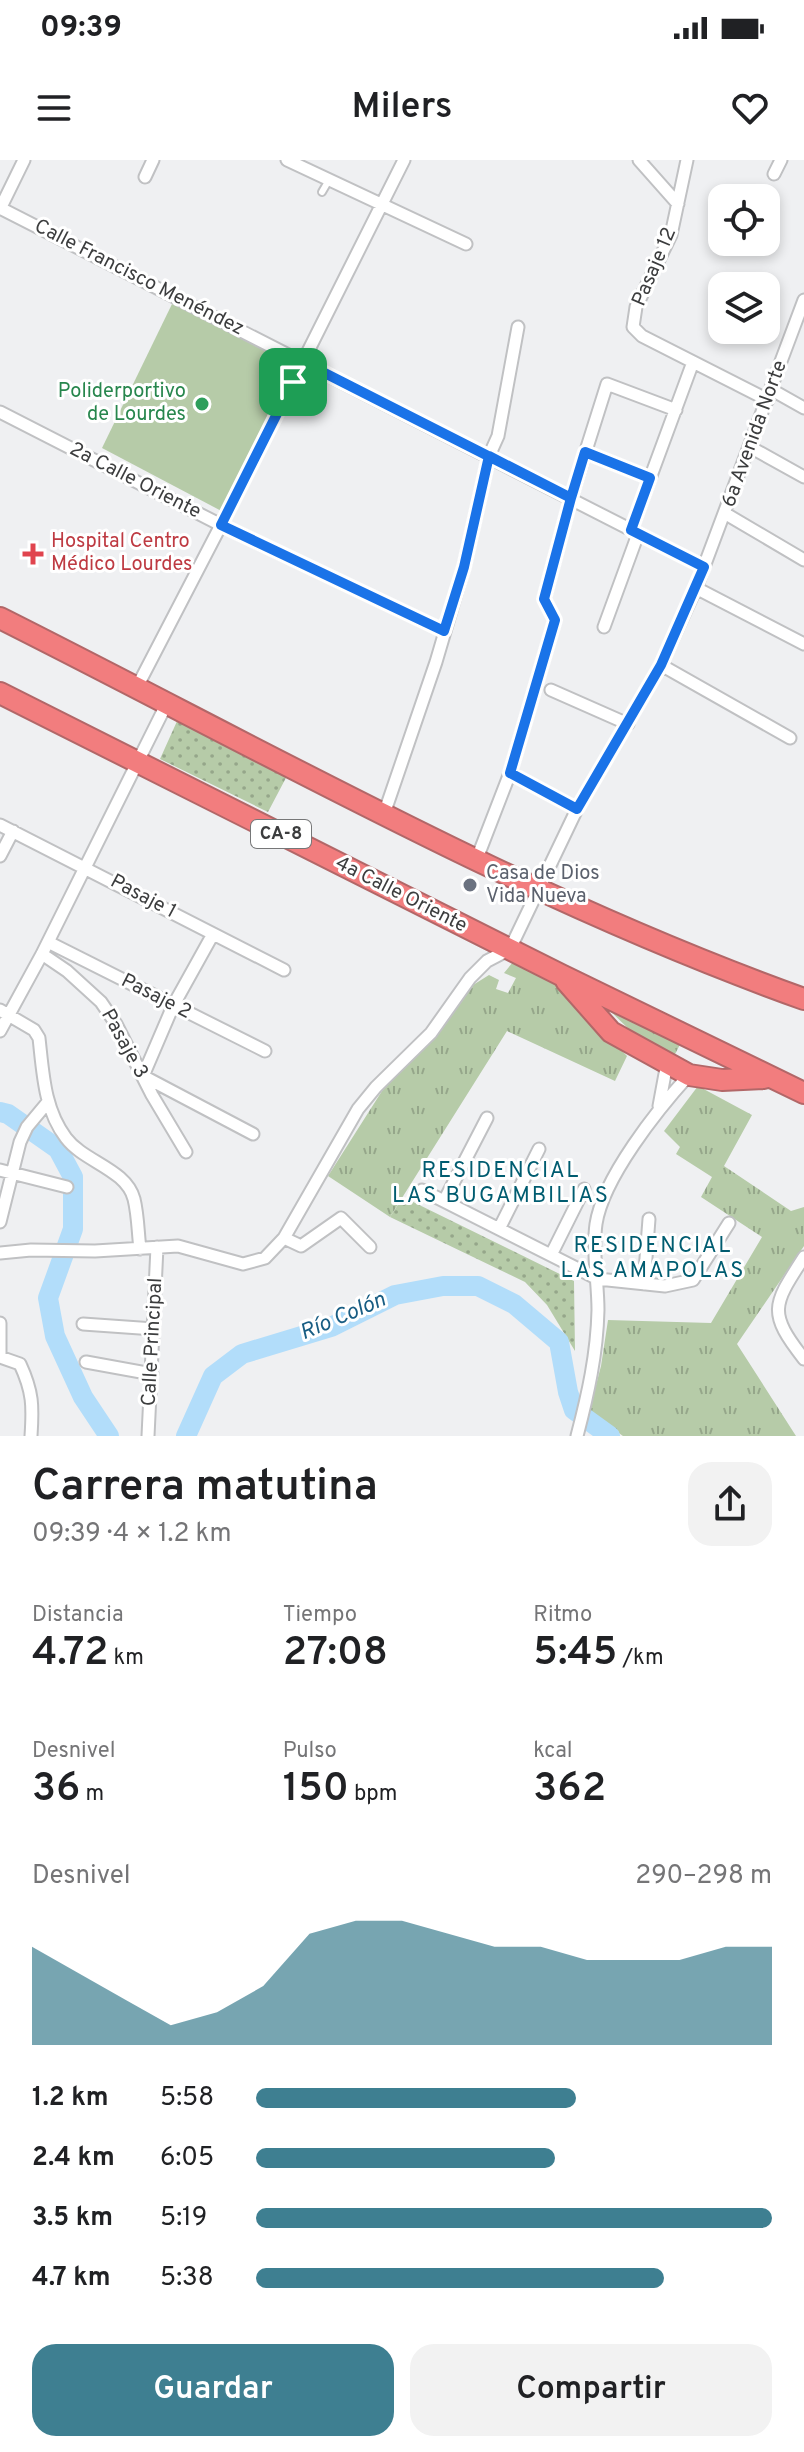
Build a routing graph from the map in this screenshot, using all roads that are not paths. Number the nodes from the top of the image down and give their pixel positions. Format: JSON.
{"nodes":[{"id":1,"x":24,"y":160,"type":"edge"},
{"id":2,"x":153,"y":160,"type":"edge"},
{"id":3,"x":287,"y":160,"type":"edge"},
{"id":4,"x":404,"y":160,"type":"edge"},
{"id":5,"x":639,"y":160,"type":"edge"},
{"id":6,"x":687,"y":160,"type":"edge"},
{"id":7,"x":781,"y":160,"type":"edge"},
{"id":8,"x":774,"y":174,"type":"dead end"},
{"id":9,"x":145,"y":177,"type":"dead end"},
{"id":10,"x":329,"y":180,"type":"junction"},
{"id":11,"x":322,"y":192,"type":"dead end"},
{"id":12,"x":383,"y":204,"type":"junction"},
{"id":13,"x":678,"y":204,"type":"junction"},
{"id":14,"x":0,"y":208,"type":"edge"},
{"id":15,"x":466,"y":244,"type":"dead end"},
{"id":16,"x":804,"y":300,"type":"edge"},
{"id":17,"x":518,"y":327,"type":"dead end"},
{"id":18,"x":303,"y":362,"type":"junction"},
{"id":19,"x":693,"y":362,"type":"junction"},
{"id":20,"x":770,"y":395,"type":"junction"},
{"id":21,"x":804,"y":408,"type":"edge"},
{"id":22,"x":676,"y":410,"type":"junction"},
{"id":23,"x":0,"y":412,"type":"edge"},
{"id":24,"x":750,"y":447,"type":"junction"},
{"id":25,"x":585,"y":452,"type":"junction"},
{"id":26,"x":489,"y":456,"type":"junction"},
{"id":27,"x":804,"y":477,"type":"edge"},
{"id":28,"x":650,"y":478,"type":"junction"},
{"id":29,"x":571,"y":498,"type":"junction"},
{"id":30,"x":726,"y":514,"type":"junction"},
{"id":31,"x":221,"y":525,"type":"junction"},
{"id":32,"x":634,"y":532,"type":"junction"},
{"id":33,"x":804,"y":560,"type":"edge"},
{"id":34,"x":704,"y":567,"type":"junction"},
{"id":35,"x":696,"y":588,"type":"junction"},
{"id":36,"x":0,"y":618,"type":"edge"},
{"id":37,"x":604,"y":627,"type":"dead end"},
{"id":38,"x":444,"y":631,"type":"junction"},
{"id":39,"x":804,"y":644,"type":"edge"},
{"id":40,"x":661,"y":665,"type":"junction"},
{"id":41,"x":137,"y":687,"type":"junction"},
{"id":42,"x":551,"y":690,"type":"dead end"},
{"id":43,"x":0,"y":693,"type":"edge"},
{"id":44,"x":167,"y":703,"type":"junction"},
{"id":45,"x":628,"y":724,"type":"junction"},
{"id":46,"x":790,"y":738,"type":"dead end"},
{"id":47,"x":137,"y":762,"type":"junction"},
{"id":48,"x":510,"y":773,"type":"junction"},
{"id":49,"x":577,"y":809,"type":"junction"},
{"id":50,"x":384,"y":814,"type":"junction"},
{"id":51,"x":0,"y":825,"type":"edge"},
{"id":52,"x":13,"y":831,"type":"junction"},
{"id":53,"x":0,"y":856,"type":"edge"},
{"id":54,"x":476,"y":861,"type":"junction"},
{"id":55,"x":86,"y":867,"type":"junction"},
{"id":56,"x":539,"y":891,"type":"junction"},
{"id":57,"x":213,"y":934,"type":"junction"},
{"id":58,"x":48,"y":942,"type":"junction"},
{"id":59,"x":510,"y":949,"type":"junction"},
{"id":60,"x":42,"y":954,"type":"junction"},
{"id":61,"x":284,"y":970,"type":"dead end"},
{"id":62,"x":561,"y":975,"type":"junction"},
{"id":63,"x":804,"y":999,"type":"edge"},
{"id":64,"x":173,"y":1006,"type":"junction"},
{"id":65,"x":4,"y":1012,"type":"edge"},
{"id":66,"x":0,"y":1031,"type":"edge"},
{"id":67,"x":265,"y":1051,"type":"dead end"},
{"id":68,"x":667,"y":1063,"type":"junction"},
{"id":69,"x":689,"y":1075,"type":"junction"},
{"id":70,"x":143,"y":1076,"type":"junction"},
{"id":71,"x":769,"y":1078,"type":"junction"},
{"id":72,"x":804,"y":1093,"type":"edge"},
{"id":73,"x":47,"y":1103,"type":"junction"},
{"id":74,"x":658,"y":1108,"type":"junction"},
{"id":75,"x":487,"y":1118,"type":"dead end"},
{"id":76,"x":253,"y":1134,"type":"dead end"},
{"id":77,"x":539,"y":1149,"type":"dead end"},
{"id":78,"x":186,"y":1152,"type":"dead end"},
{"id":79,"x":6,"y":1171,"type":"edge"},
{"id":80,"x":67,"y":1187,"type":"dead end"},
{"id":81,"x":584,"y":1189,"type":"dead end"},
{"id":82,"x":422,"y":1190,"type":"dead end"},
{"id":83,"x":444,"y":1201,"type":"junction"},
{"id":84,"x":649,"y":1219,"type":"dead end"},
{"id":85,"x":0,"y":1222,"type":"edge"},
{"id":86,"x":729,"y":1223,"type":"dead end"},
{"id":87,"x":500,"y":1227,"type":"junction"},
{"id":88,"x":284,"y":1238,"type":"junction"},
{"id":89,"x":157,"y":1247,"type":"junction"},
{"id":90,"x":370,"y":1247,"type":"dead end"},
{"id":91,"x":140,"y":1249,"type":"junction"},
{"id":92,"x":0,"y":1253,"type":"edge"},
{"id":93,"x":552,"y":1253,"type":"junction"},
{"id":94,"x":804,"y":1257,"type":"edge"},
{"id":95,"x":598,"y":1279,"type":"junction"},
{"id":96,"x":644,"y":1284,"type":"junction"},
{"id":97,"x":0,"y":1323,"type":"edge"},
{"id":98,"x":83,"y":1324,"type":"dead end"},
{"id":99,"x":154,"y":1329,"type":"junction"},
{"id":100,"x":0,"y":1357,"type":"edge"},
{"id":101,"x":804,"y":1359,"type":"edge"},
{"id":102,"x":86,"y":1362,"type":"dead end"},
{"id":103,"x":152,"y":1374,"type":"junction"},
{"id":104,"x":31,"y":1436,"type":"edge"},
{"id":105,"x":148,"y":1436,"type":"edge"},
{"id":106,"x":577,"y":1436,"type":"edge"}],
"edges":[{"from":1,"to":14,"type":"street"},
{"from":2,"to":9,"type":"street"},
{"from":3,"to":10,"type":"street"},
{"from":4,"to":12,"type":"street"},
{"from":5,"to":13,"type":"street"},
{"from":6,"to":13,"type":"street","name":"Pasaje 12"},
{"from":7,"to":8,"type":"street"},
{"from":10,"to":11,"type":"lane"},
{"from":10,"to":12,"type":"street"},
{"from":12,"to":15,"type":"street"},
{"from":12,"to":18,"type":"street"},
{"from":13,"to":19,"type":"street","name":"Pasaje 12"},
{"from":14,"to":18,"type":"street","name":"Calle Francisco Menéndez"},
{"from":16,"to":20,"type":"street","name":"6a Avenida Norte"},
{"from":17,"to":26,"type":"street"},
{"from":18,"to":26,"type":"street","name":"Calle Francisco Menéndez"},
{"from":18,"to":31,"type":"street"},
{"from":19,"to":20,"type":"street"},
{"from":19,"to":22,"type":"street"},
{"from":20,"to":21,"type":"street"},
{"from":20,"to":24,"type":"street","name":"6a Avenida Norte"},
{"from":22,"to":25,"type":"street"},
{"from":22,"to":28,"type":"street"},
{"from":23,"to":31,"type":"street","name":"2a Calle Oriente"},
{"from":24,"to":27,"type":"street"},
{"from":24,"to":30,"type":"street","name":"6a Avenida Norte"},
{"from":25,"to":28,"type":"street"},
{"from":25,"to":29,"type":"street"},
{"from":26,"to":29,"type":"street","name":"Calle Francisco Menéndez"},
{"from":26,"to":38,"type":"street"},
{"from":28,"to":32,"type":"street"},
{"from":29,"to":32,"type":"street","name":"Calle Francisco Menéndez"},
{"from":29,"to":48,"type":"street"},
{"from":30,"to":33,"type":"street"},
{"from":30,"to":34,"type":"street","name":"6a Avenida Norte"},
{"from":31,"to":38,"type":"street","name":"2a Calle Oriente"},
{"from":31,"to":41,"type":"street"},
{"from":32,"to":34,"type":"street","name":"Calle Francisco Menéndez"},
{"from":32,"to":37,"type":"street"},
{"from":34,"to":35,"type":"street","name":"6a Avenida Norte"},
{"from":35,"to":39,"type":"street"},
{"from":35,"to":40,"type":"street","name":"6a Avenida Norte"},
{"from":36,"to":41,"type":"highway"},
{"from":38,"to":50,"type":"street"},
{"from":40,"to":45,"type":"street","name":"6a Avenida Norte"},
{"from":40,"to":46,"type":"street"},
{"from":41,"to":44,"type":"highway"},
{"from":42,"to":45,"type":"street"},
{"from":43,"to":47,"type":"highway","name":"4a Calle Oriente","number":"CA-8"},
{"from":44,"to":47,"type":"street"},
{"from":44,"to":50,"type":"highway"},
{"from":45,"to":49,"type":"street","name":"6a Avenida Norte"},
{"from":47,"to":55,"type":"street"},
{"from":47,"to":59,"type":"highway","name":"4a Calle Oriente","number":"CA-8"},
{"from":48,"to":49,"type":"street"},
{"from":48,"to":54,"type":"street"},
{"from":49,"to":56,"type":"street","name":"6a Avenida Norte"},
{"from":50,"to":54,"type":"highway"},
{"from":51,"to":52,"type":"street","name":"Pasaje 1"},
{"from":52,"to":53,"type":"street"},
{"from":52,"to":55,"type":"street","name":"Pasaje 1"},
{"from":54,"to":56,"type":"highway"},
{"from":55,"to":57,"type":"street","name":"Pasaje 1"},
{"from":55,"to":58,"type":"street"},
{"from":56,"to":59,"type":"street","name":"6a Avenida Norte"},
{"from":56,"to":63,"type":"highway"},
{"from":57,"to":61,"type":"street","name":"Pasaje 1"},
{"from":57,"to":64,"type":"street"},
{"from":58,"to":60,"type":"street"},
{"from":58,"to":64,"type":"street","name":"Pasaje 2"},
{"from":59,"to":62,"type":"highway","name":"4a Calle Oriente","number":"CA-8"},
{"from":59,"to":88,"type":"street"},
{"from":60,"to":65,"type":"street"},
{"from":60,"to":70,"type":"street","name":"Pasaje 3"},
{"from":62,"to":68,"type":"highway"},
{"from":62,"to":71,"type":"highway","name":"4a Calle Oriente","number":"CA-8"},
{"from":64,"to":67,"type":"street","name":"Pasaje 2"},
{"from":64,"to":70,"type":"street"},
{"from":65,"to":66,"type":"street"},
{"from":65,"to":73,"type":"street"},
{"from":68,"to":69,"type":"highway"},
{"from":68,"to":74,"type":"street"},
{"from":69,"to":71,"type":"highway"},
{"from":69,"to":74,"type":"street"},
{"from":70,"to":76,"type":"street"},
{"from":70,"to":78,"type":"street","name":"Pasaje 3"},
{"from":71,"to":72,"type":"highway","name":"4a Calle Oriente","number":"CA-8"},
{"from":73,"to":79,"type":"street"},
{"from":73,"to":91,"type":"street"},
{"from":74,"to":95,"type":"street"},
{"from":75,"to":83,"type":"street"},
{"from":77,"to":87,"type":"street"},
{"from":79,"to":80,"type":"street"},
{"from":79,"to":85,"type":"street"},
{"from":81,"to":93,"type":"street"},
{"from":82,"to":83,"type":"street"},
{"from":83,"to":87,"type":"street"},
{"from":84,"to":96,"type":"street"},
{"from":86,"to":96,"type":"street"},
{"from":87,"to":93,"type":"street"},
{"from":88,"to":89,"type":"street"},
{"from":88,"to":90,"type":"street"},
{"from":89,"to":91,"type":"street"},
{"from":89,"to":99,"type":"street","name":"Calle Principal"},
{"from":91,"to":92,"type":"street"},
{"from":93,"to":95,"type":"street"},
{"from":94,"to":101,"type":"street"},
{"from":95,"to":96,"type":"street"},
{"from":95,"to":106,"type":"street"},
{"from":97,"to":100,"type":"street"},
{"from":98,"to":99,"type":"street"},
{"from":99,"to":103,"type":"street","name":"Calle Principal"},
{"from":100,"to":104,"type":"street"},
{"from":102,"to":103,"type":"street"},
{"from":103,"to":105,"type":"street","name":"Calle Principal"}]}
